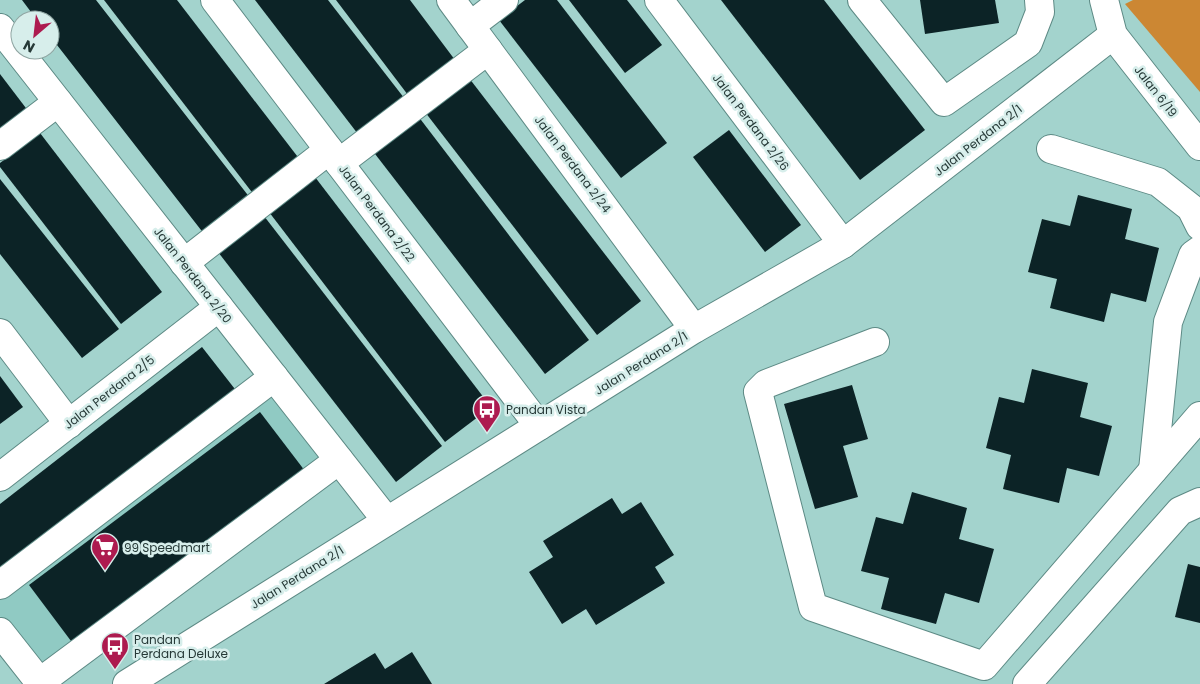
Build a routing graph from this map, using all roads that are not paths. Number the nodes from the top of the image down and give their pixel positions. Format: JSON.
{"nodes":[{"id":1,"x":215,"y":0,"type":"edge"},
{"id":2,"x":451,"y":0,"type":"edge"},
{"id":3,"x":504,"y":0,"type":"edge"},
{"id":4,"x":659,"y":0,"type":"edge"},
{"id":5,"x":862,"y":0,"type":"edge"},
{"id":6,"x":1039,"y":0,"type":"edge"},
{"id":7,"x":1104,"y":0,"type":"edge"},
{"id":8,"x":470,"y":26,"type":"junction"},
{"id":9,"x":0,"y":28,"type":"edge"},
{"id":10,"x":1113,"y":35,"type":"junction"},
{"id":11,"x":488,"y":50,"type":"junction"},
{"id":12,"x":58,"y":102,"type":"junction"},
{"id":13,"x":0,"y":146,"type":"edge"},
{"id":14,"x":1200,"y":146,"type":"edge"},
{"id":15,"x":1051,"y":149,"type":"dead end"},
{"id":16,"x":334,"y":156,"type":"junction"},
{"id":17,"x":1200,"y":226,"type":"edge"},
{"id":18,"x":843,"y":244,"type":"junction"},
{"id":19,"x":1200,"y":250,"type":"edge"},
{"id":20,"x":184,"y":263,"type":"junction"},
{"id":21,"x":219,"y":307,"type":"junction"},
{"id":22,"x":694,"y":329,"type":"junction"},
{"id":23,"x":0,"y":332,"type":"edge"},
{"id":24,"x":875,"y":342,"type":"dead end"},
{"id":25,"x":274,"y":377,"type":"junction"},
{"id":26,"x":1200,"y":416,"type":"edge"},
{"id":27,"x":69,"y":424,"type":"junction"},
{"id":28,"x":539,"y":426,"type":"junction"},
{"id":29,"x":339,"y":460,"type":"junction"},
{"id":30,"x":1153,"y":470,"type":"junction"},
{"id":31,"x":0,"y":477,"type":"edge"},
{"id":32,"x":1200,"y":502,"type":"edge"},
{"id":33,"x":387,"y":521,"type":"junction"},
{"id":34,"x":0,"y":585,"type":"edge"},
{"id":35,"x":0,"y":632,"type":"edge"},
{"id":36,"x":41,"y":683,"type":"edge"},
{"id":37,"x":127,"y":684,"type":"edge"},
{"id":38,"x":1027,"y":684,"type":"edge"}],
"edges":[{"from":1,"to":16,"type":"street","name":"Jalan Perdana 2/22"},
{"from":2,"to":8,"type":"street","name":"Jalan Perdana 2/24"},
{"from":3,"to":8,"type":"street"},
{"from":4,"to":18,"type":"street","name":"Jalan Perdana 2/26"},
{"from":5,"to":6,"type":"street"},
{"from":7,"to":10,"type":"street"},
{"from":8,"to":11,"type":"street","name":"Jalan Perdana 2/24"},
{"from":9,"to":12,"type":"street","name":"Jalan Perdana 2/20"},
{"from":10,"to":14,"type":"street","name":"Jalan 6/19"},
{"from":10,"to":18,"type":"street","name":"Jalan Perdana 2/1"},
{"from":11,"to":16,"type":"street"},
{"from":11,"to":22,"type":"street","name":"Jalan Perdana 2/24"},
{"from":12,"to":13,"type":"street"},
{"from":12,"to":20,"type":"street","name":"Jalan Perdana 2/20"},
{"from":15,"to":17,"type":"street"},
{"from":16,"to":20,"type":"street"},
{"from":16,"to":28,"type":"street","name":"Jalan Perdana 2/22"},
{"from":18,"to":22,"type":"street","name":"Jalan Perdana 2/1"},
{"from":19,"to":30,"type":"street"},
{"from":20,"to":21,"type":"street","name":"Jalan Perdana 2/20"},
{"from":21,"to":25,"type":"street","name":"Jalan Perdana 2/20"},
{"from":21,"to":27,"type":"street","name":"Jalan Perdana 2/5"},
{"from":22,"to":28,"type":"street","name":"Jalan Perdana 2/1"},
{"from":23,"to":27,"type":"street"},
{"from":24,"to":30,"type":"street"},
{"from":25,"to":29,"type":"street","name":"Jalan Perdana 2/20"},
{"from":25,"to":34,"type":"street"},
{"from":26,"to":30,"type":"street"},
{"from":27,"to":31,"type":"street","name":"Jalan Perdana 2/5"},
{"from":28,"to":33,"type":"street","name":"Jalan Perdana 2/1"},
{"from":29,"to":33,"type":"street","name":"Jalan Perdana 2/20"},
{"from":29,"to":36,"type":"street"},
{"from":32,"to":38,"type":"street"},
{"from":33,"to":37,"type":"street","name":"Jalan Perdana 2/1"},
{"from":35,"to":36,"type":"street"}]}
